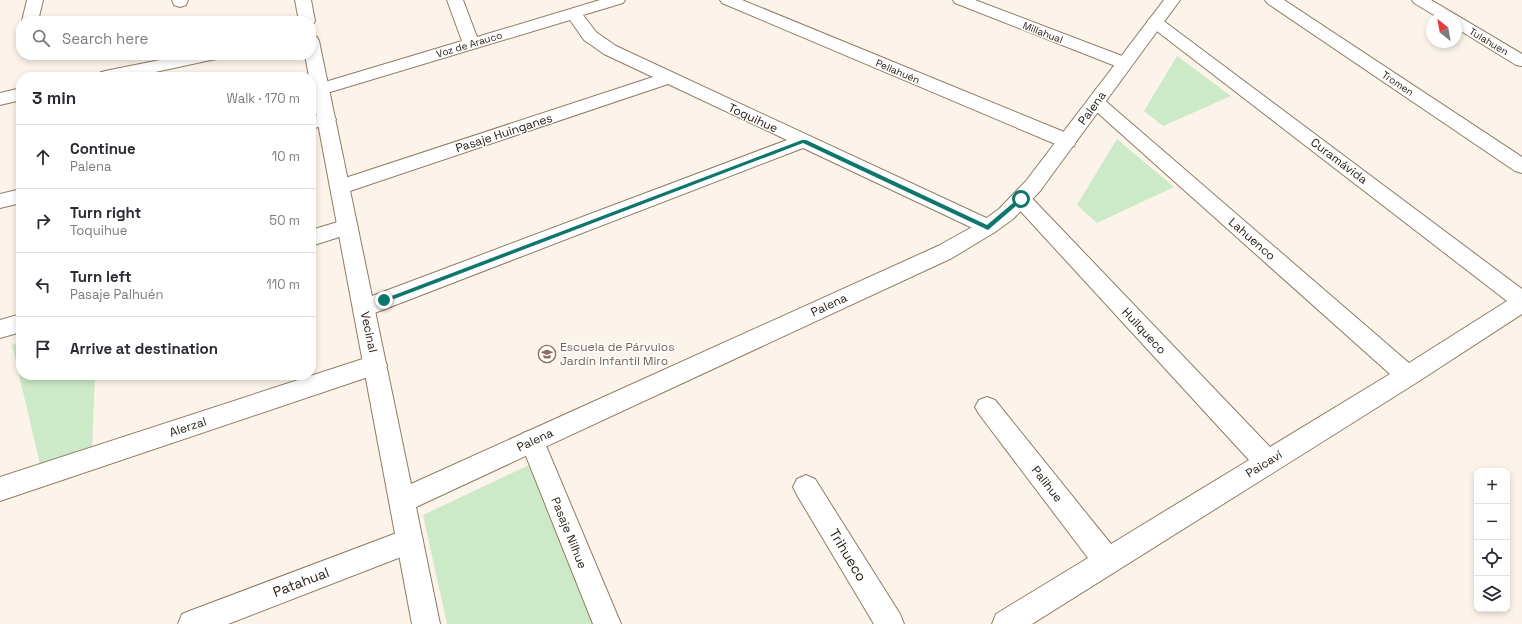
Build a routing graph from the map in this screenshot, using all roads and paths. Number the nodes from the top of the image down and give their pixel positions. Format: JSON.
{"nodes":[{"id":1,"x":35,"y":0,"type":"edge"},
{"id":2,"x":303,"y":0,"type":"edge"},
{"id":3,"x":455,"y":0,"type":"edge"},
{"id":4,"x":616,"y":0,"type":"edge"},
{"id":5,"x":728,"y":0,"type":"edge"},
{"id":6,"x":961,"y":0,"type":"edge"},
{"id":7,"x":1172,"y":0,"type":"edge"},
{"id":8,"x":1273,"y":0,"type":"edge"},
{"id":9,"x":1420,"y":0,"type":"edge"},
{"id":10,"x":598,"y":3,"type":"edge"},
{"id":11,"x":1440,"y":12,"type":"edge"},
{"id":12,"x":573,"y":13,"type":"junction"},
{"id":13,"x":31,"y":16,"type":"edge"},
{"id":14,"x":306,"y":16,"type":"edge"},
{"id":15,"x":1156,"y":22,"type":"junction"},
{"id":16,"x":1462,"y":25,"type":"edge"},
{"id":17,"x":471,"y":44,"type":"junction"},
{"id":18,"x":187,"y":60,"type":"edge"},
{"id":19,"x":315,"y":60,"type":"edge"},
{"id":20,"x":1522,"y":61,"type":"edge"},
{"id":21,"x":1124,"y":63,"type":"junction"},
{"id":22,"x":129,"y":72,"type":"edge"},
{"id":23,"x":668,"y":78,"type":"junction"},
{"id":24,"x":321,"y":89,"type":"junction"},
{"id":25,"x":16,"y":95,"type":"edge"},
{"id":26,"x":0,"y":99,"type":"edge"},
{"id":27,"x":1096,"y":102,"type":"junction"},
{"id":28,"x":319,"y":121,"type":"edge"},
{"id":29,"x":804,"y":141,"type":"junction"},
{"id":30,"x":1067,"y":141,"type":"junction"},
{"id":31,"x":1522,"y":166,"type":"edge"},
{"id":32,"x":340,"y":187,"type":"junction"},
{"id":33,"x":16,"y":197,"type":"edge"},
{"id":34,"x":1021,"y":199,"type":"junction"},
{"id":35,"x":0,"y":202,"type":"edge"},
{"id":36,"x":348,"y":227,"type":"junction"},
{"id":37,"x":988,"y":228,"type":"junction"},
{"id":38,"x":316,"y":237,"type":"edge"},
{"id":39,"x":1522,"y":301,"type":"edge"},
{"id":40,"x":364,"y":308,"type":"junction"},
{"id":41,"x":16,"y":325,"type":"edge"},
{"id":42,"x":0,"y":330,"type":"edge"},
{"id":43,"x":375,"y":365,"type":"junction"},
{"id":44,"x":1408,"y":376,"type":"junction"},
{"id":45,"x":988,"y":407,"type":"dead end"},
{"id":46,"x":532,"y":441,"type":"junction"},
{"id":47,"x":1267,"y":462,"type":"junction"},
{"id":48,"x":806,"y":487,"type":"dead end"},
{"id":49,"x":0,"y":489,"type":"edge"},
{"id":50,"x":402,"y":501,"type":"junction"},
{"id":51,"x":410,"y":541,"type":"junction"},
{"id":52,"x":1108,"y":561,"type":"junction"},
{"id":53,"x":192,"y":624,"type":"edge"},
{"id":54,"x":426,"y":624,"type":"edge"},
{"id":55,"x":606,"y":624,"type":"edge"},
{"id":56,"x":890,"y":624,"type":"edge"},
{"id":57,"x":1006,"y":624,"type":"edge"}],
"edges":[{"from":1,"to":13,"type":"street"},
{"from":2,"to":14,"type":"street"},
{"from":3,"to":17,"type":"street"},
{"from":4,"to":10,"type":"street","name":"Voz de Arauco"},
{"from":5,"to":30,"type":"street","name":"Pellahuén"},
{"from":6,"to":21,"type":"street","name":"Millahual"},
{"from":7,"to":15,"type":"street","name":"Palena"},
{"from":8,"to":31,"type":"street","name":"Tromen"},
{"from":9,"to":11,"type":"street"},
{"from":10,"to":12,"type":"street","name":"Voz de Arauco"},
{"from":12,"to":17,"type":"street","name":"Voz de Arauco"},
{"from":12,"to":23,"type":"street","name":"Toquihue"},
{"from":15,"to":21,"type":"street","name":"Palena"},
{"from":15,"to":39,"type":"street","name":"Curamávida"},
{"from":16,"to":20,"type":"street","name":"Tulahuen"},
{"from":17,"to":24,"type":"street","name":"Voz de Arauco"},
{"from":18,"to":22,"type":"street"},
{"from":19,"to":24,"type":"street","name":"Vecinal"},
{"from":21,"to":27,"type":"street","name":"Palena"},
{"from":23,"to":29,"type":"street","name":"Toquihue"},
{"from":23,"to":32,"type":"street","name":"Pasaje Huinganes"},
{"from":24,"to":28,"type":"street","name":"Vecinal"},
{"from":25,"to":26,"type":"street"},
{"from":27,"to":30,"type":"street","name":"Palena"},
{"from":27,"to":44,"type":"street","name":"Lahuenco"},
{"from":28,"to":32,"type":"street","name":"Vecinal"},
{"from":29,"to":37,"type":"street","name":"Toquihue"},
{"from":29,"to":40,"type":"street"},
{"from":30,"to":34,"type":"street","name":"Palena"},
{"from":32,"to":36,"type":"street","name":"Vecinal"},
{"from":33,"to":35,"type":"street"},
{"from":34,"to":37,"type":"street","name":"Palena"},
{"from":34,"to":47,"type":"street","name":"Huilqueco"},
{"from":36,"to":38,"type":"street"},
{"from":36,"to":40,"type":"street","name":"Vecinal"},
{"from":37,"to":46,"type":"street","name":"Palena"},
{"from":39,"to":44,"type":"street","name":"Paicaví"},
{"from":40,"to":43,"type":"street","name":"Vecinal"},
{"from":41,"to":42,"type":"street"},
{"from":43,"to":49,"type":"street","name":"Alerzal"},
{"from":43,"to":50,"type":"street","name":"Vecinal"},
{"from":44,"to":47,"type":"street","name":"Paicaví"},
{"from":45,"to":52,"type":"street","name":"Palihue"},
{"from":46,"to":50,"type":"street","name":"Palena"},
{"from":46,"to":55,"type":"street","name":"Pasaje Nilhue"},
{"from":47,"to":52,"type":"street","name":"Paicaví"},
{"from":48,"to":56,"type":"street","name":"Trihueco"},
{"from":50,"to":51,"type":"street","name":"Vecinal"},
{"from":51,"to":53,"type":"street","name":"Patahual"},
{"from":51,"to":54,"type":"street","name":"Vecinal"},
{"from":52,"to":57,"type":"street","name":"Paicaví"}]}
